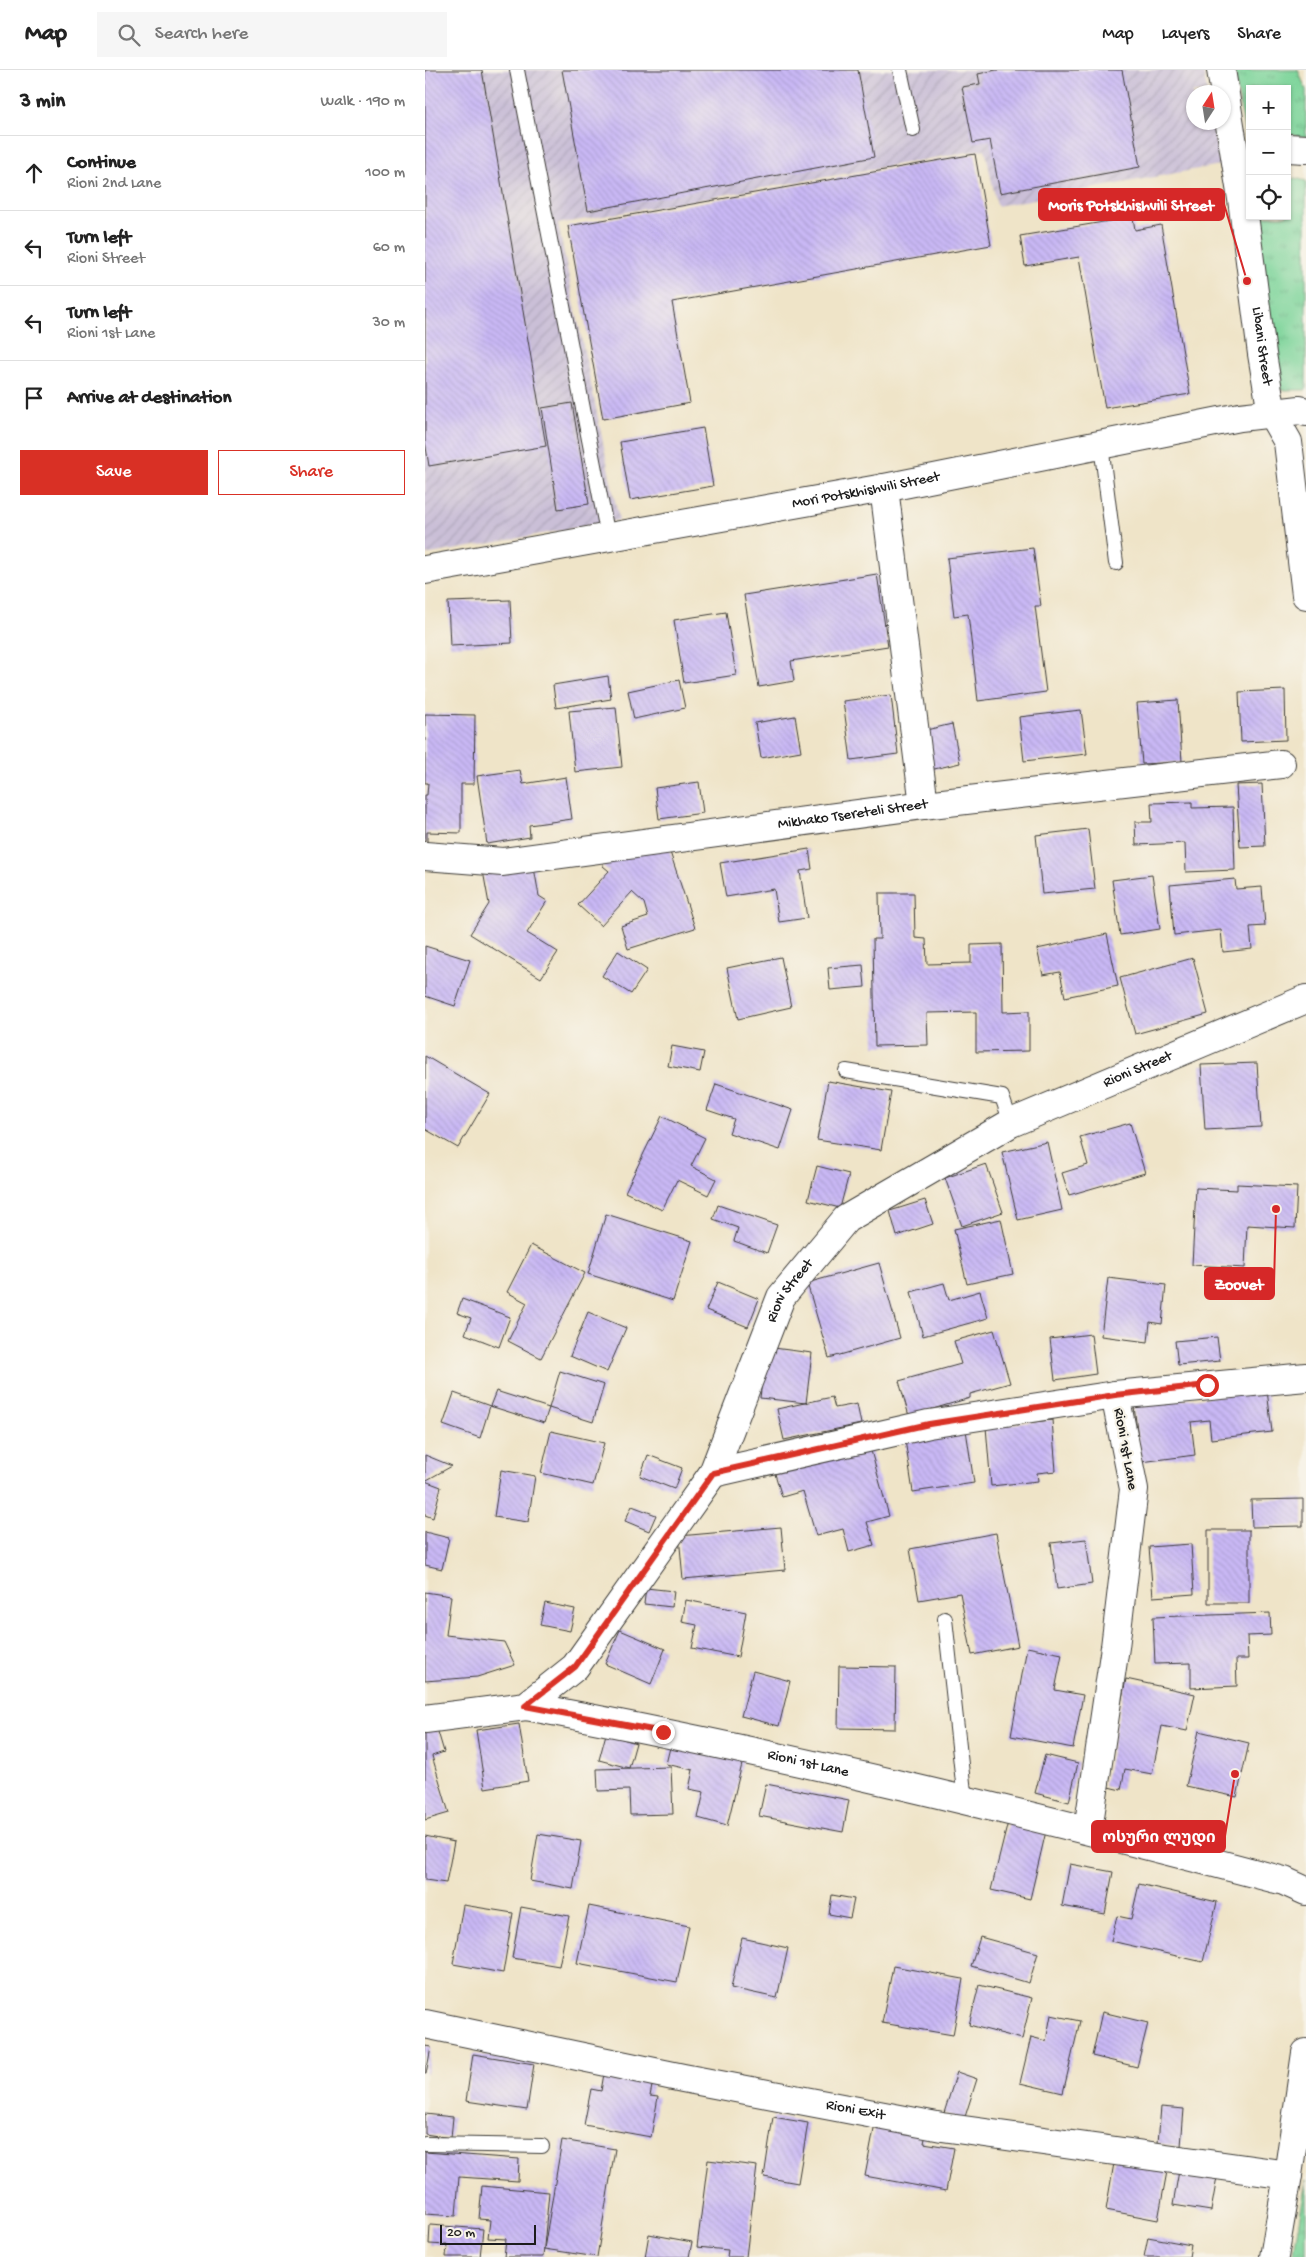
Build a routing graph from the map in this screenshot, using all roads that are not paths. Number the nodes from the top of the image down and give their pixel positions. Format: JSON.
{"nodes":[{"id":1,"x":517,"y":70,"type":"edge"},
{"id":2,"x":900,"y":70,"type":"edge"},
{"id":3,"x":1221,"y":70,"type":"edge"},
{"id":4,"x":913,"y":130,"type":"dead end"},
{"id":5,"x":1291,"y":148,"type":"edge"},
{"id":6,"x":1306,"y":149,"type":"edge"},
{"id":7,"x":1246,"y":189,"type":"edge"},
{"id":8,"x":1249,"y":220,"type":"edge"},
{"id":9,"x":1306,"y":412,"type":"edge"},
{"id":10,"x":1272,"y":414,"type":"junction"},
{"id":11,"x":1101,"y":445,"type":"junction"},
{"id":12,"x":884,"y":488,"type":"junction"},
{"id":13,"x":608,"y":537,"type":"junction"},
{"id":14,"x":1116,"y":563,"type":"dead end"},
{"id":15,"x":425,"y":570,"type":"edge"},
{"id":16,"x":1306,"y":595,"type":"edge"},
{"id":17,"x":1281,"y":764,"type":"dead end"},
{"id":18,"x":924,"y":805,"type":"junction"},
{"id":19,"x":425,"y":856,"type":"edge"},
{"id":20,"x":1306,"y":999,"type":"edge"},
{"id":21,"x":846,"y":1071,"type":"dead end"},
{"id":22,"x":1011,"y":1123,"type":"junction"},
{"id":23,"x":1306,"y":1377,"type":"edge"},
{"id":24,"x":1115,"y":1395,"type":"junction"},
{"id":25,"x":713,"y":1473,"type":"junction"},
{"id":26,"x":945,"y":1619,"type":"dead end"},
{"id":27,"x":525,"y":1706,"type":"junction"},
{"id":28,"x":425,"y":1719,"type":"edge"},
{"id":29,"x":965,"y":1802,"type":"junction"},
{"id":30,"x":1088,"y":1830,"type":"junction"},
{"id":31,"x":1306,"y":1891,"type":"edge"},
{"id":32,"x":425,"y":2024,"type":"edge"},
{"id":33,"x":1306,"y":2053,"type":"edge"},
{"id":34,"x":425,"y":2144,"type":"edge"},
{"id":35,"x":543,"y":2146,"type":"dead end"},
{"id":36,"x":1289,"y":2175,"type":"junction"},
{"id":37,"x":1273,"y":2257,"type":"edge"}],
"edges":[{"from":1,"to":13,"type":"lane"},
{"from":2,"to":4,"type":"lane"},
{"from":3,"to":7,"type":"street","name":"Libani Street"},
{"from":5,"to":6,"type":"street"},
{"from":8,"to":10,"type":"street","name":"Libani Street"},
{"from":9,"to":10,"type":"street","name":"Mori Potskhishvili Street"},
{"from":10,"to":11,"type":"street","name":"Mori Potskhishvili Street"},
{"from":10,"to":16,"type":"street"},
{"from":11,"to":12,"type":"street","name":"Mori Potskhishvili Street"},
{"from":11,"to":14,"type":"lane"},
{"from":12,"to":13,"type":"street","name":"Mori Potskhishvili Street"},
{"from":12,"to":18,"type":"street"},
{"from":13,"to":15,"type":"street","name":"Mori Potskhishvili Street"},
{"from":17,"to":18,"type":"street","name":"Mikhako Tsereteli Street"},
{"from":18,"to":19,"type":"street","name":"Mikhako Tsereteli Street"},
{"from":20,"to":22,"type":"street","name":"Rioni Street"},
{"from":21,"to":22,"type":"lane"},
{"from":22,"to":25,"type":"street","name":"Rioni Street"},
{"from":23,"to":24,"type":"street"},
{"from":24,"to":25,"type":"street"},
{"from":24,"to":30,"type":"street","name":"Rioni 1st Lane"},
{"from":25,"to":27,"type":"street","name":"Rioni Street"},
{"from":26,"to":29,"type":"lane"},
{"from":27,"to":28,"type":"street"},
{"from":27,"to":29,"type":"street","name":"Rioni 1st Lane"},
{"from":29,"to":30,"type":"street","name":"Rioni 1st Lane"},
{"from":30,"to":31,"type":"street","name":"Rioni 1st Lane"},
{"from":32,"to":36,"type":"street","name":"Rioni Exit"},
{"from":33,"to":36,"type":"street"},
{"from":34,"to":35,"type":"lane"},
{"from":36,"to":37,"type":"street"}]}
